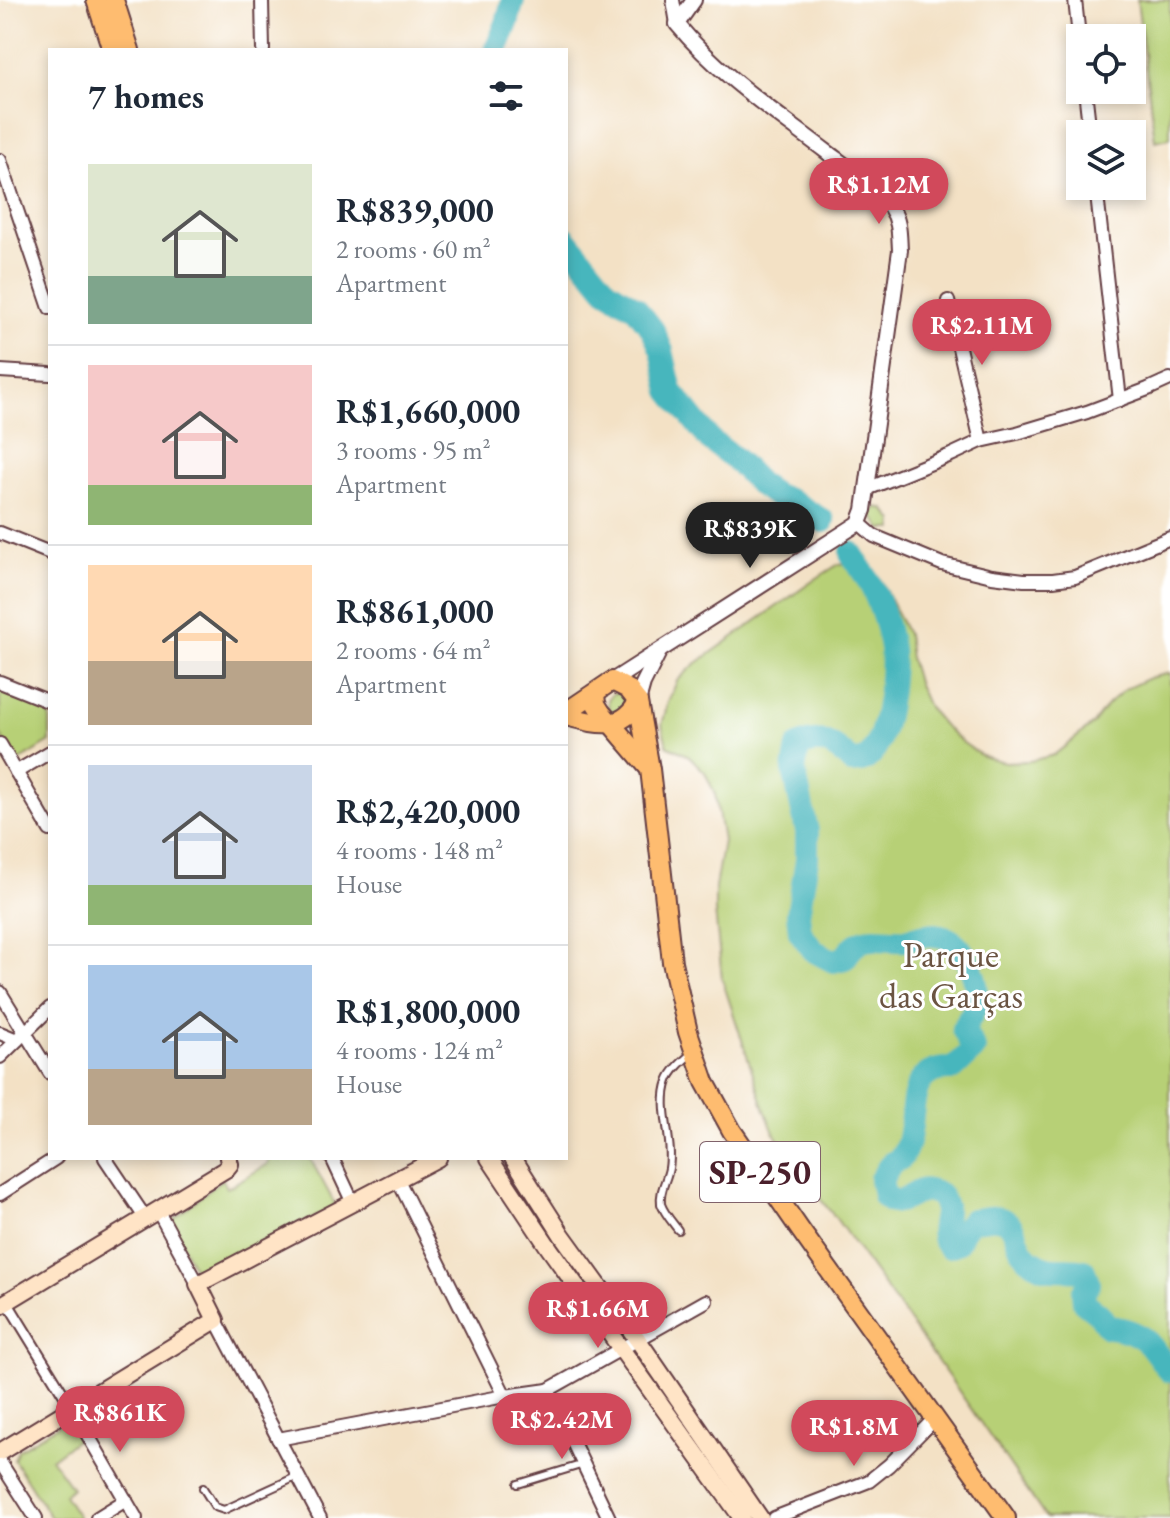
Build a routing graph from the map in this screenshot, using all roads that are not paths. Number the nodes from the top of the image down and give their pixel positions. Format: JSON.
{"nodes":[{"id":1,"x":96,"y":0,"type":"edge"},
{"id":2,"x":114,"y":0,"type":"edge"},
{"id":3,"x":262,"y":0,"type":"edge"},
{"id":4,"x":673,"y":0,"type":"edge"},
{"id":5,"x":694,"y":0,"type":"edge"},
{"id":6,"x":1075,"y":0,"type":"edge"},
{"id":7,"x":677,"y":24,"type":"junction"},
{"id":8,"x":1078,"y":24,"type":"edge"},
{"id":9,"x":111,"y":48,"type":"edge"},
{"id":10,"x":129,"y":48,"type":"edge"},
{"id":11,"x":263,"y":48,"type":"edge"},
{"id":12,"x":0,"y":160,"type":"edge"},
{"id":13,"x":1098,"y":200,"type":"edge"},
{"id":14,"x":948,"y":301,"type":"dead end"},
{"id":15,"x":48,"y":302,"type":"edge"},
{"id":16,"x":0,"y":371,"type":"edge"},
{"id":17,"x":48,"y":374,"type":"edge"},
{"id":18,"x":1170,"y":379,"type":"edge"},
{"id":19,"x":1120,"y":400,"type":"junction"},
{"id":20,"x":981,"y":441,"type":"junction"},
{"id":21,"x":867,"y":489,"type":"junction"},
{"id":22,"x":859,"y":523,"type":"junction"},
{"id":23,"x":0,"y":533,"type":"edge"},
{"id":24,"x":1170,"y":538,"type":"edge"},
{"id":25,"x":48,"y":552,"type":"edge"},
{"id":26,"x":661,"y":648,"type":"junction"},
{"id":27,"x":612,"y":681,"type":"junction"},
{"id":28,"x":0,"y":682,"type":"edge"},
{"id":29,"x":595,"y":693,"type":"junction"},
{"id":30,"x":48,"y":701,"type":"edge"},
{"id":31,"x":638,"y":702,"type":"junction"},
{"id":32,"x":568,"y":713,"type":"edge"},
{"id":33,"x":568,"y":715,"type":"edge"},
{"id":34,"x":610,"y":723,"type":"junction"},
{"id":35,"x":0,"y":744,"type":"edge"},
{"id":36,"x":48,"y":753,"type":"edge"},
{"id":37,"x":650,"y":769,"type":"junction"},
{"id":38,"x":16,"y":772,"type":"junction"},
{"id":39,"x":48,"y":827,"type":"edge"},
{"id":40,"x":0,"y":992,"type":"edge"},
{"id":41,"x":48,"y":1010,"type":"edge"},
{"id":42,"x":0,"y":1033,"type":"edge"},
{"id":43,"x":21,"y":1037,"type":"junction"},
{"id":44,"x":695,"y":1051,"type":"junction"},
{"id":45,"x":0,"y":1057,"type":"edge"},
{"id":46,"x":48,"y":1071,"type":"edge"},
{"id":47,"x":53,"y":1160,"type":"edge"},
{"id":48,"x":107,"y":1160,"type":"edge"},
{"id":49,"x":333,"y":1160,"type":"edge"},
{"id":50,"x":434,"y":1160,"type":"edge"},
{"id":51,"x":490,"y":1160,"type":"edge"},
{"id":52,"x":514,"y":1160,"type":"edge"},
{"id":53,"x":229,"y":1161,"type":"edge"},
{"id":54,"x":398,"y":1180,"type":"junction"},
{"id":55,"x":0,"y":1194,"type":"edge"},
{"id":56,"x":353,"y":1203,"type":"junction"},
{"id":57,"x":152,"y":1215,"type":"junction"},
{"id":58,"x":678,"y":1230,"type":"dead end"},
{"id":59,"x":562,"y":1235,"type":"junction"},
{"id":60,"x":549,"y":1248,"type":"junction"},
{"id":61,"x":198,"y":1284,"type":"junction"},
{"id":62,"x":2,"y":1300,"type":"edge"},
{"id":63,"x":706,"y":1301,"type":"dead end"},
{"id":64,"x":216,"y":1320,"type":"junction"},
{"id":65,"x":638,"y":1340,"type":"junction"},
{"id":66,"x":622,"y":1350,"type":"junction"},
{"id":67,"x":548,"y":1390,"type":"junction"},
{"id":68,"x":505,"y":1396,"type":"junction"},
{"id":69,"x":72,"y":1408,"type":"junction"},
{"id":70,"x":935,"y":1418,"type":"junction"},
{"id":71,"x":278,"y":1439,"type":"junction"},
{"id":72,"x":0,"y":1452,"type":"edge"},
{"id":73,"x":0,"y":1462,"type":"edge"},
{"id":74,"x":584,"y":1464,"type":"junction"},
{"id":75,"x":298,"y":1476,"type":"junction"},
{"id":76,"x":518,"y":1484,"type":"dead end"},
{"id":77,"x":203,"y":1488,"type":"dead end"},
{"id":78,"x":126,"y":1500,"type":"junction"},
{"id":79,"x":36,"y":1518,"type":"edge"},
{"id":80,"x":97,"y":1518,"type":"edge"},
{"id":81,"x":136,"y":1518,"type":"edge"},
{"id":82,"x":320,"y":1518,"type":"edge"},
{"id":83,"x":609,"y":1518,"type":"edge"},
{"id":84,"x":742,"y":1518,"type":"edge"},
{"id":85,"x":760,"y":1518,"type":"edge"},
{"id":86,"x":774,"y":1518,"type":"edge"},
{"id":87,"x":1006,"y":1518,"type":"edge"}],
"edges":[{"from":1,"to":9,"type":"main road"},
{"from":2,"to":10,"type":"main road"},
{"from":3,"to":11,"type":"street"},
{"from":4,"to":7,"type":"street"},
{"from":5,"to":7,"type":"street"},
{"from":6,"to":8,"type":"street"},
{"from":7,"to":21,"type":"street"},
{"from":12,"to":15,"type":"street"},
{"from":13,"to":19,"type":"street"},
{"from":14,"to":20,"type":"street"},
{"from":16,"to":17,"type":"street"},
{"from":18,"to":19,"type":"street"},
{"from":19,"to":20,"type":"street"},
{"from":20,"to":21,"type":"street"},
{"from":21,"to":22,"type":"street"},
{"from":22,"to":24,"type":"street"},
{"from":22,"to":26,"type":"street"},
{"from":23,"to":25,"type":"street"},
{"from":26,"to":27,"type":"street"},
{"from":26,"to":31,"type":"street"},
{"from":27,"to":29,"type":"main road"},
{"from":27,"to":31,"type":"main road"},
{"from":28,"to":30,"type":"street"},
{"from":29,"to":32,"type":"main road"},
{"from":29,"to":34,"type":"main road"},
{"from":31,"to":34,"type":"main road"},
{"from":31,"to":37,"type":"main road","number":"SP-250"},
{"from":33,"to":34,"type":"main road"},
{"from":34,"to":37,"type":"main road"},
{"from":35,"to":38,"type":"street"},
{"from":36,"to":38,"type":"street"},
{"from":37,"to":44,"type":"main road","number":"SP-250"},
{"from":38,"to":39,"type":"street"},
{"from":40,"to":43,"type":"street"},
{"from":41,"to":43,"type":"street"},
{"from":42,"to":43,"type":"street"},
{"from":43,"to":45,"type":"street"},
{"from":43,"to":46,"type":"street"},
{"from":44,"to":58,"type":"lane"},
{"from":44,"to":70,"type":"main road","number":"SP-250"},
{"from":47,"to":55,"type":"street"},
{"from":48,"to":57,"type":"street"},
{"from":49,"to":56,"type":"street"},
{"from":50,"to":54,"type":"main road"},
{"from":51,"to":60,"type":"main road"},
{"from":52,"to":59,"type":"main road"},
{"from":53,"to":57,"type":"main road"},
{"from":54,"to":56,"type":"main road"},
{"from":54,"to":68,"type":"street"},
{"from":56,"to":61,"type":"main road"},
{"from":57,"to":61,"type":"street"},
{"from":57,"to":62,"type":"main road"},
{"from":59,"to":60,"type":"main road"},
{"from":59,"to":65,"type":"main road"},
{"from":60,"to":66,"type":"main road"},
{"from":61,"to":64,"type":"main road"},
{"from":62,"to":69,"type":"street"},
{"from":63,"to":65,"type":"street"},
{"from":64,"to":69,"type":"main road"},
{"from":64,"to":71,"type":"street"},
{"from":65,"to":66,"type":"street"},
{"from":65,"to":85,"type":"main road"},
{"from":66,"to":67,"type":"street"},
{"from":66,"to":84,"type":"main road"},
{"from":67,"to":68,"type":"street"},
{"from":67,"to":74,"type":"street"},
{"from":68,"to":71,"type":"street"},
{"from":69,"to":72,"type":"main road"},
{"from":69,"to":78,"type":"street"},
{"from":70,"to":86,"type":"street"},
{"from":70,"to":87,"type":"main road","number":"SP-250"},
{"from":71,"to":75,"type":"street"},
{"from":73,"to":79,"type":"street"},
{"from":74,"to":76,"type":"lane"},
{"from":74,"to":83,"type":"street"},
{"from":75,"to":77,"type":"lane"},
{"from":75,"to":82,"type":"street"},
{"from":78,"to":80,"type":"street"},
{"from":78,"to":81,"type":"street"}]}
